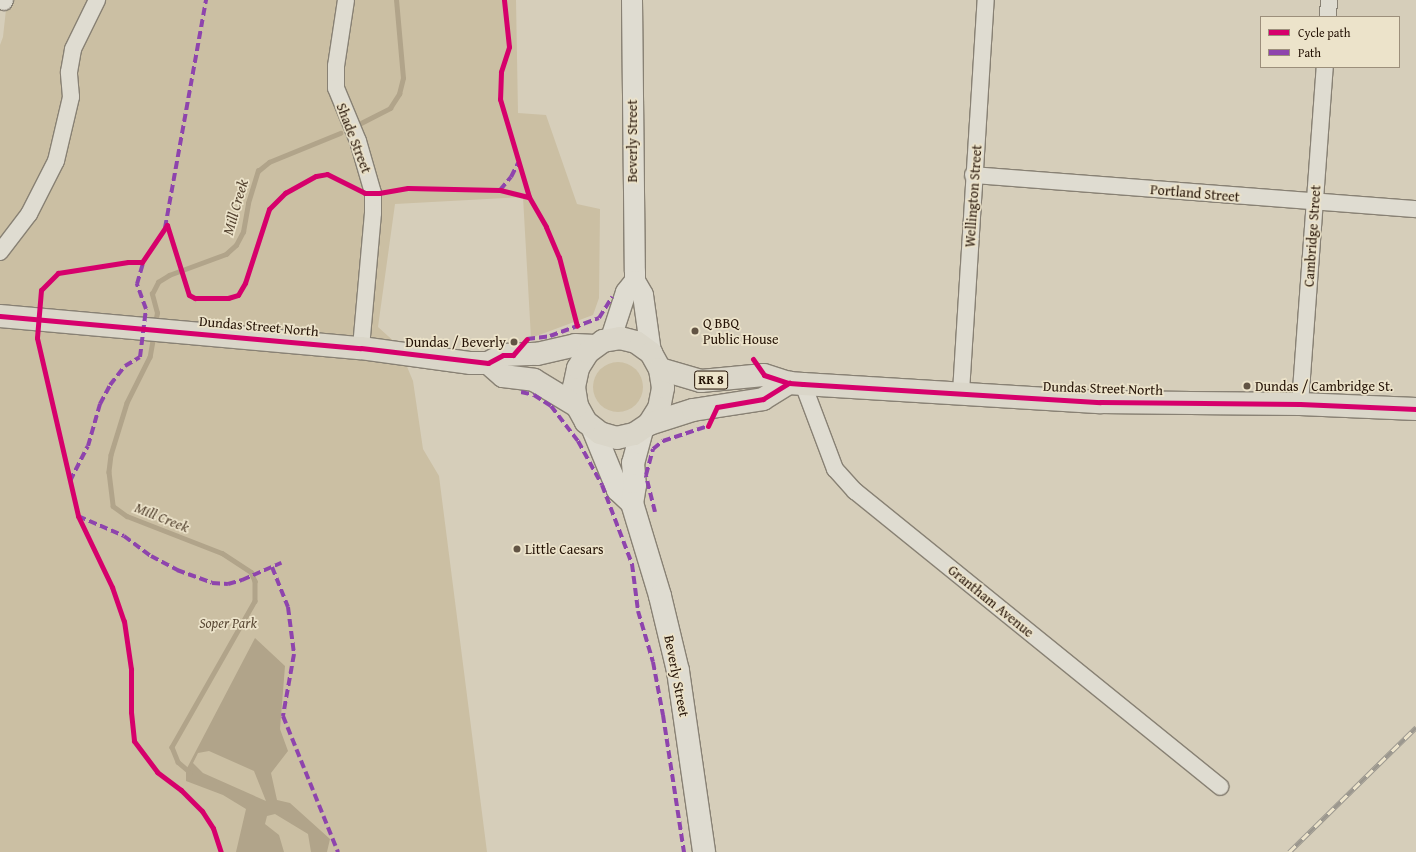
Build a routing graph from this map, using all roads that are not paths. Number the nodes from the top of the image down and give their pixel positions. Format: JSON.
{"nodes":[{"id":1,"x":97,"y":0,"type":"edge"},
{"id":2,"x":346,"y":0,"type":"edge"},
{"id":3,"x":632,"y":0,"type":"edge"},
{"id":4,"x":986,"y":0,"type":"edge"},
{"id":5,"x":1329,"y":0,"type":"edge"},
{"id":6,"x":1328,"y":16,"type":"edge"},
{"id":7,"x":1325,"y":68,"type":"edge"},
{"id":8,"x":973,"y":175,"type":"junction"},
{"id":9,"x":1314,"y":202,"type":"junction"},
{"id":10,"x":1416,"y":209,"type":"edge"},
{"id":11,"x":0,"y":252,"type":"edge"},
{"id":12,"x":635,"y":281,"type":"junction"},
{"id":13,"x":0,"y":316,"type":"edge"},
{"id":14,"x":603,"y":342,"type":"junction"},
{"id":15,"x":361,"y":348,"type":"junction"},
{"id":16,"x":655,"y":361,"type":"junction"},
{"id":17,"x":488,"y":364,"type":"junction"},
{"id":18,"x":796,"y":384,"type":"junction"},
{"id":19,"x":961,"y":392,"type":"junction"},
{"id":20,"x":1300,"y":404,"type":"junction"},
{"id":21,"x":577,"y":406,"type":"junction"},
{"id":22,"x":1416,"y":409,"type":"edge"},
{"id":23,"x":646,"y":427,"type":"junction"},
{"id":24,"x":593,"y":429,"type":"junction"},
{"id":25,"x":632,"y":503,"type":"junction"},
{"id":26,"x":1220,"y":787,"type":"dead end"},
{"id":27,"x":704,"y":852,"type":"edge"}],
"edges":[{"from":1,"to":11,"type":"street"},
{"from":2,"to":15,"type":"street","name":"Shade Street"},
{"from":3,"to":12,"type":"street","name":"Beverly Street"},
{"from":4,"to":8,"type":"street","name":"Wellington Street"},
{"from":5,"to":6,"type":"street"},
{"from":7,"to":9,"type":"street","name":"Cambridge Street"},
{"from":8,"to":9,"type":"street","name":"Portland Street"},
{"from":8,"to":19,"type":"street","name":"Wellington Street"},
{"from":9,"to":10,"type":"street","name":"Portland Street"},
{"from":9,"to":20,"type":"street","name":"Cambridge Street"},
{"from":12,"to":14,"type":"street"},
{"from":12,"to":16,"type":"street","name":"Beverly Street"},
{"from":13,"to":15,"type":"main road","name":"Dundas Street North"},
{"from":14,"to":16,"type":"main road"},
{"from":14,"to":17,"type":"main road"},
{"from":14,"to":21,"type":"main road"},
{"from":15,"to":17,"type":"main road","name":"Dundas Street North"},
{"from":16,"to":18,"type":"main road","name":"Dundas Street North","number":"RR 8"},
{"from":16,"to":23,"type":"main road"},
{"from":17,"to":21,"type":"main road"},
{"from":18,"to":19,"type":"main road","name":"Dundas Street North","number":"RR 8"},
{"from":18,"to":23,"type":"main road","number":"RR 8"},
{"from":18,"to":26,"type":"street","name":"Grantham Avenue"},
{"from":19,"to":20,"type":"main road","name":"Dundas Street North","number":"RR 8"},
{"from":20,"to":22,"type":"main road","name":"Dundas Street North","number":"RR 8"},
{"from":21,"to":24,"type":"main road"},
{"from":23,"to":24,"type":"main road"},
{"from":23,"to":25,"type":"main road","name":"Beverly Street"},
{"from":24,"to":25,"type":"main road","name":"Beverly Street"},
{"from":25,"to":27,"type":"main road","name":"Beverly Street"}]}
